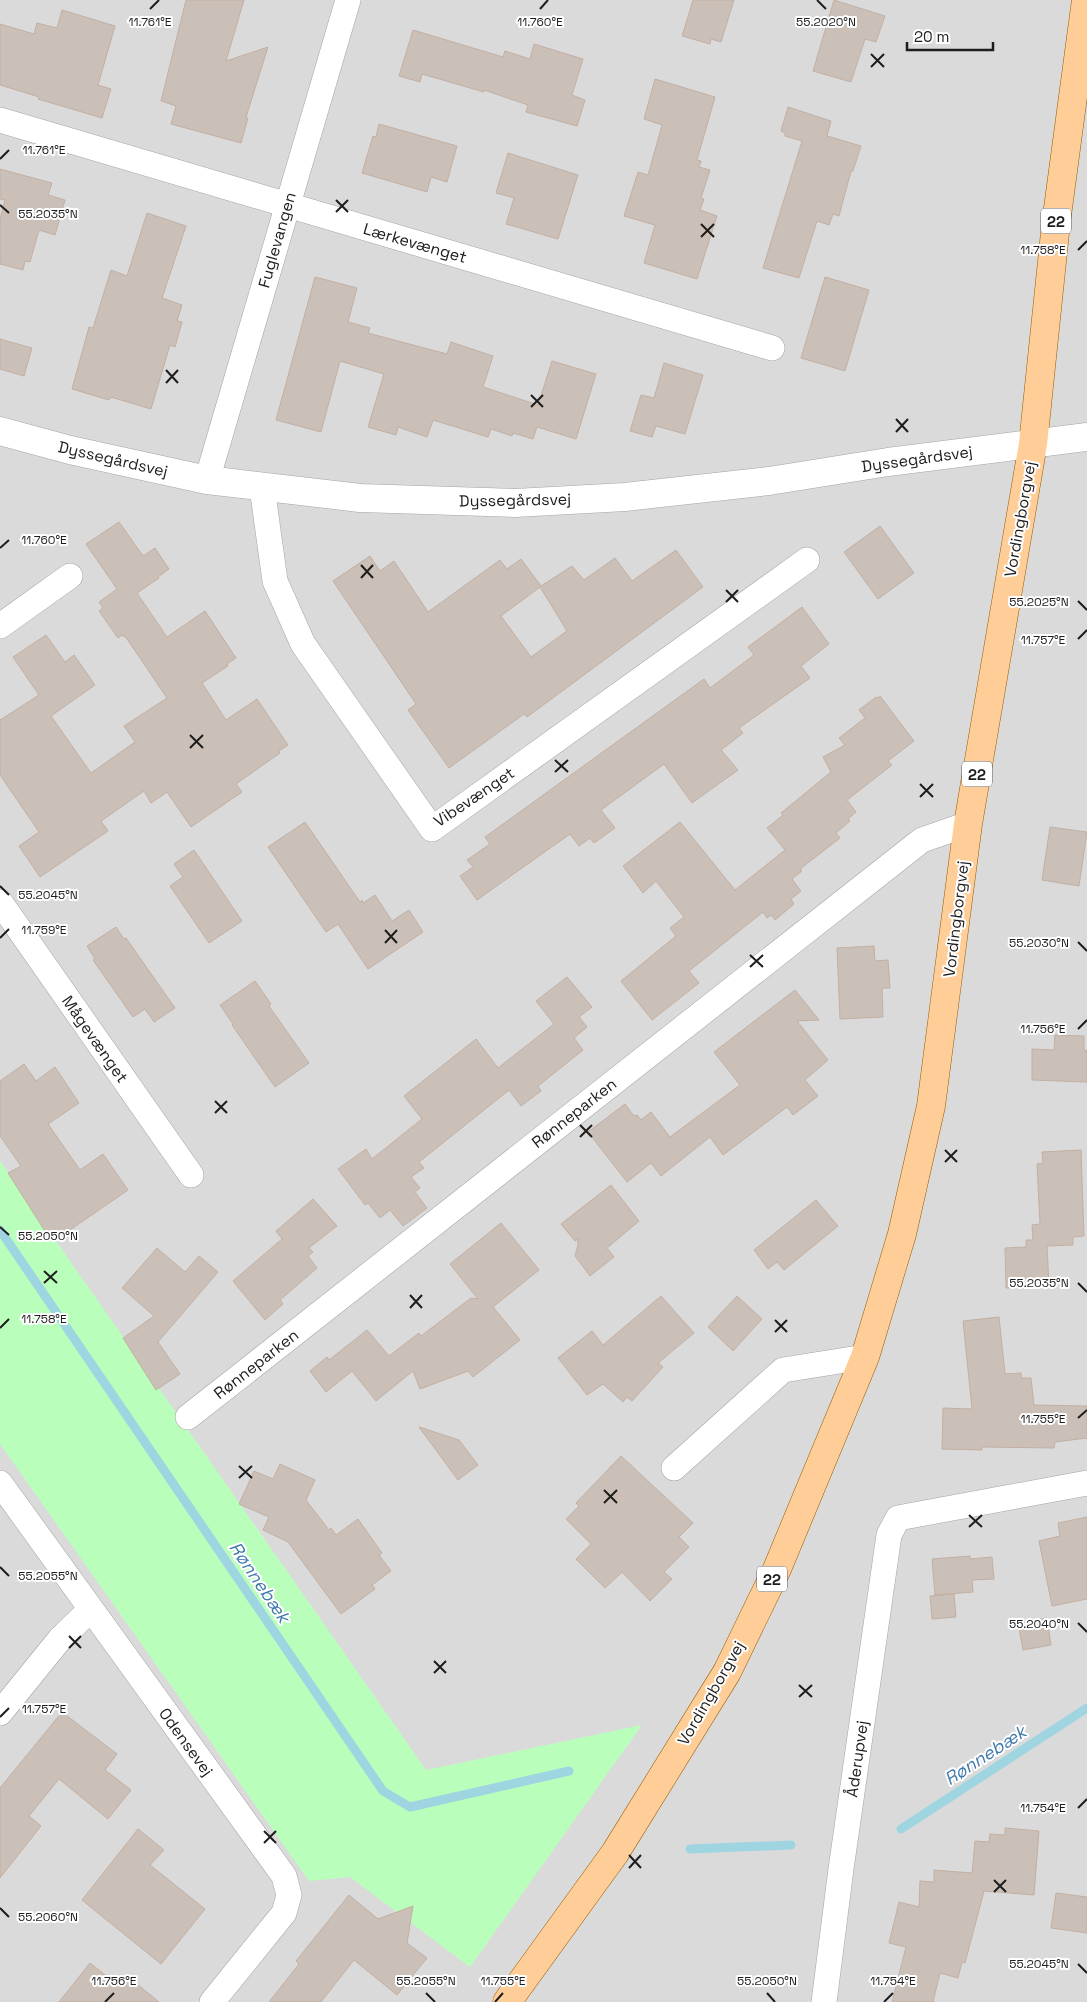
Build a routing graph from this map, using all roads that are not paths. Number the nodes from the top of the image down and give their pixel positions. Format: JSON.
{"nodes":[{"id":1,"x":348,"y":0,"type":"edge"},
{"id":2,"x":1086,"y":0,"type":"edge"},
{"id":3,"x":0,"y":120,"type":"edge"},
{"id":4,"x":287,"y":205,"type":"junction"},
{"id":5,"x":772,"y":348,"type":"dead end"},
{"id":6,"x":0,"y":431,"type":"edge"},
{"id":7,"x":1087,"y":436,"type":"edge"},
{"id":8,"x":1033,"y":444,"type":"junction"},
{"id":9,"x":207,"y":480,"type":"junction"},
{"id":10,"x":262,"y":487,"type":"junction"},
{"id":11,"x":807,"y":560,"type":"dead end"},
{"id":12,"x":70,"y":576,"type":"dead end"},
{"id":13,"x":0,"y":626,"type":"edge"},
{"id":14,"x":968,"y":824,"type":"junction"},
{"id":15,"x":0,"y":902,"type":"edge"},
{"id":16,"x":191,"y":1175,"type":"dead end"},
{"id":17,"x":865,"y":1357,"type":"junction"},
{"id":18,"x":188,"y":1417,"type":"dead end"},
{"id":19,"x":674,"y":1468,"type":"dead end"},
{"id":20,"x":1087,"y":1482,"type":"edge"},
{"id":21,"x":0,"y":1483,"type":"edge"},
{"id":22,"x":90,"y":1610,"type":"junction"},
{"id":23,"x":0,"y":1713,"type":"edge"},
{"id":24,"x":212,"y":2002,"type":"edge"},
{"id":25,"x":507,"y":2002,"type":"edge"},
{"id":26,"x":824,"y":2002,"type":"edge"}],
"edges":[{"from":1,"to":4,"type":"street","name":"Fuglevangen"},
{"from":2,"to":8,"type":"main road","name":"Vordingborgvej","number":"22"},
{"from":3,"to":4,"type":"street","name":"Lærkevænget"},
{"from":4,"to":5,"type":"street","name":"Lærkevænget"},
{"from":4,"to":9,"type":"street","name":"Fuglevangen"},
{"from":6,"to":9,"type":"street","name":"Dyssegårdsvej"},
{"from":7,"to":8,"type":"street","name":"Dyssegårdsvej"},
{"from":8,"to":10,"type":"street","name":"Dyssegårdsvej"},
{"from":8,"to":14,"type":"main road","name":"Vordingborgvej","number":"22"},
{"from":9,"to":10,"type":"street","name":"Dyssegårdsvej"},
{"from":10,"to":11,"type":"street","name":"Vibevænget"},
{"from":12,"to":13,"type":"street"},
{"from":14,"to":17,"type":"main road","name":"Vordingborgvej","number":"22"},
{"from":14,"to":18,"type":"street","name":"Rønneparken"},
{"from":15,"to":16,"type":"street","name":"Mågevænget"},
{"from":17,"to":19,"type":"street"},
{"from":17,"to":25,"type":"main road","name":"Vordingborgvej","number":"22"},
{"from":20,"to":26,"type":"street","name":"Åderupvej"},
{"from":21,"to":22,"type":"street","name":"Odensevej"},
{"from":22,"to":23,"type":"street"},
{"from":22,"to":24,"type":"street","name":"Odensevej"}]}
